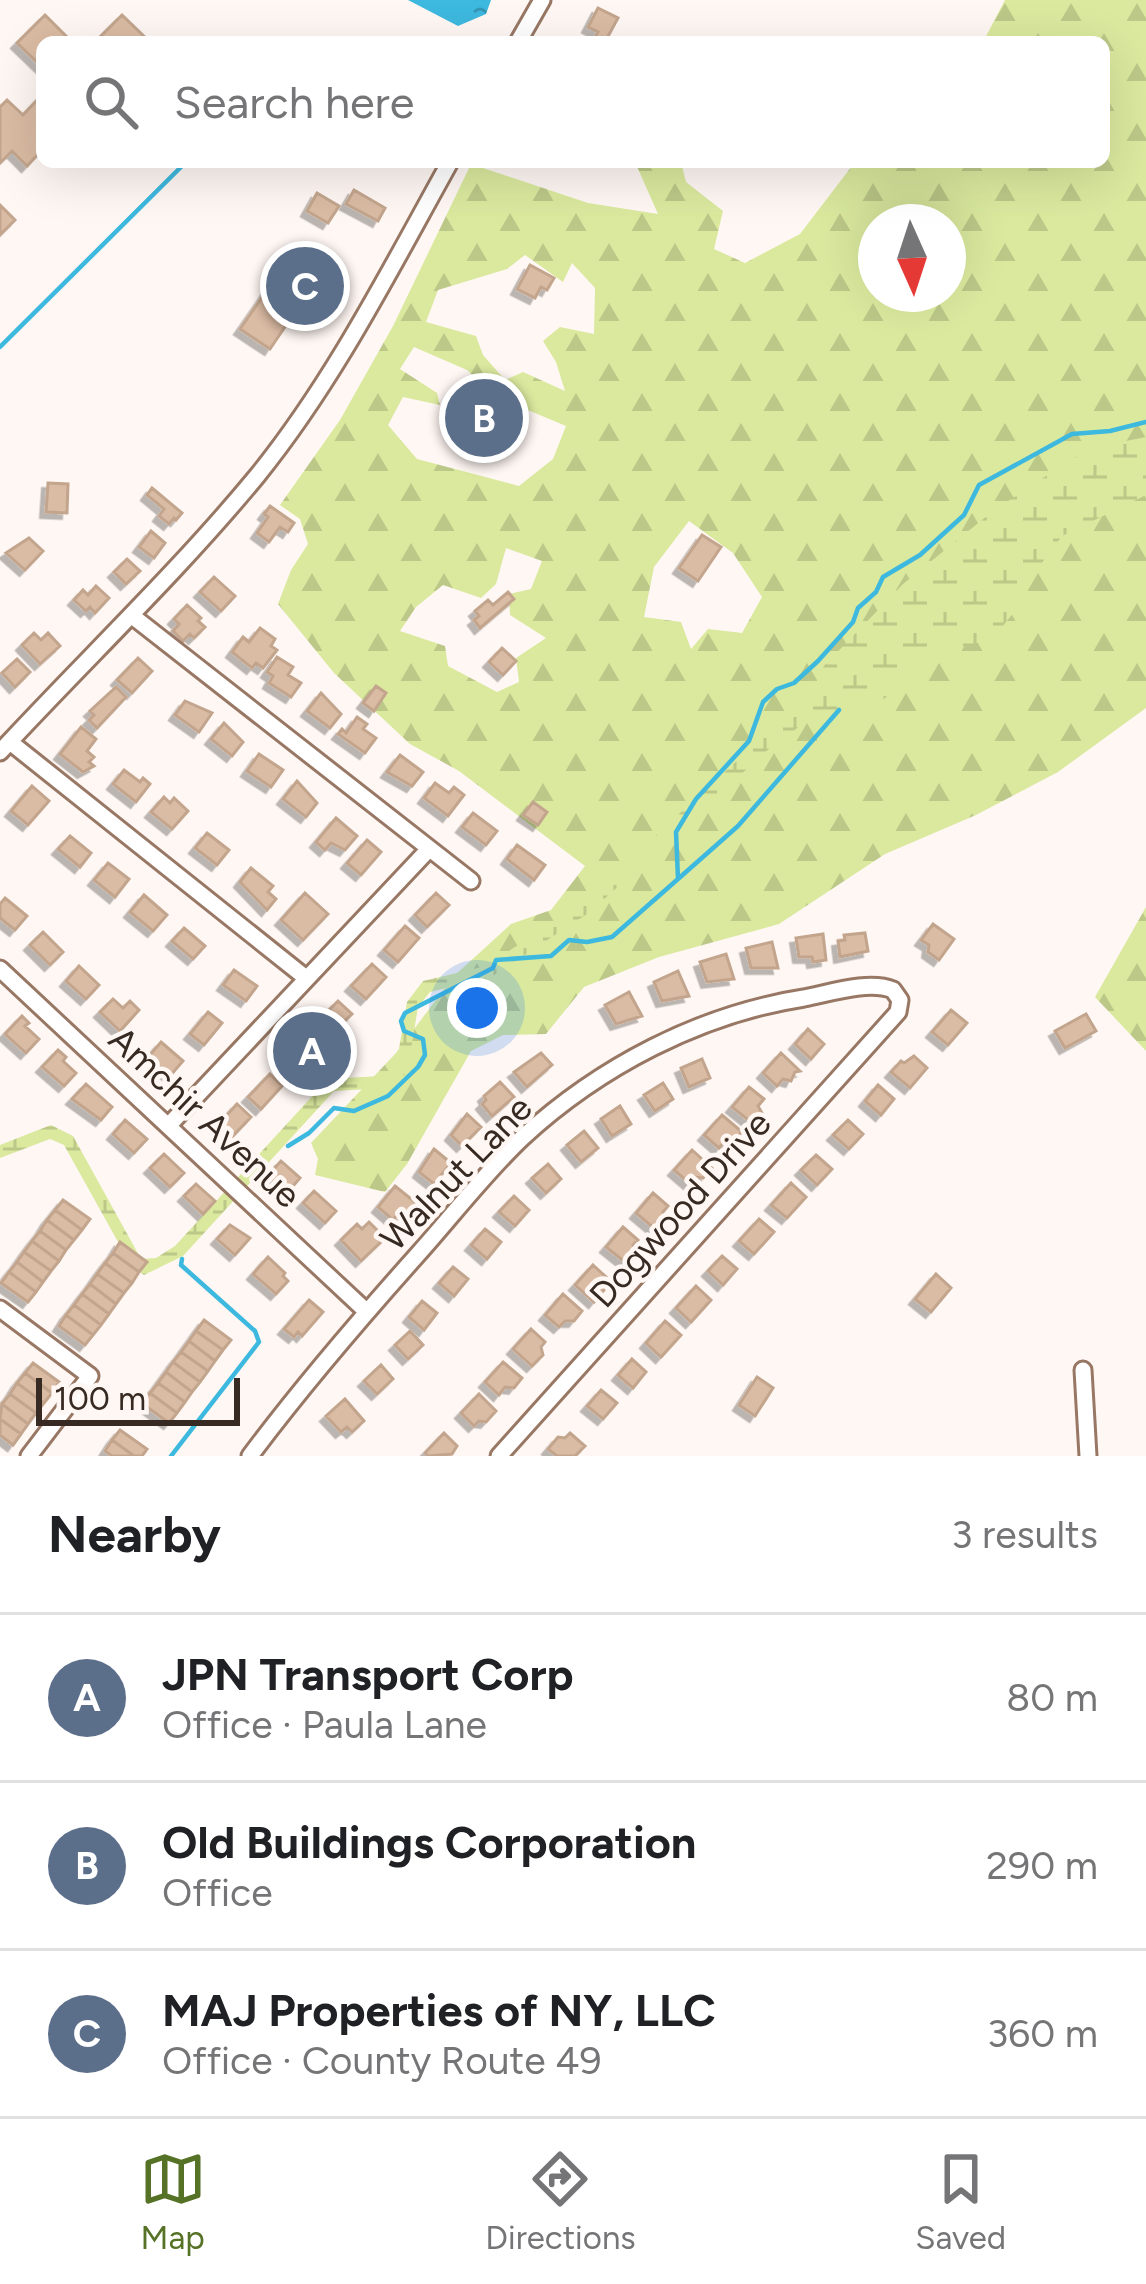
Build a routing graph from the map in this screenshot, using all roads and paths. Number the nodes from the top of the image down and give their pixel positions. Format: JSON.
{"nodes":[{"id":1,"x":542,"y":0,"type":"edge"},
{"id":2,"x":521,"y":36,"type":"edge"},
{"id":3,"x":447,"y":168,"type":"edge"},
{"id":4,"x":131,"y":615,"type":"junction"},
{"id":5,"x":5,"y":747,"type":"edge"},
{"id":6,"x":429,"y":849,"type":"junction"},
{"id":7,"x":471,"y":880,"type":"dead end"},
{"id":8,"x":0,"y":969,"type":"edge"},
{"id":9,"x":306,"y":978,"type":"junction"},
{"id":10,"x":899,"y":1000,"type":"joint"},
{"id":11,"x":170,"y":1124,"type":"junction"},
{"id":12,"x":0,"y":1310,"type":"edge"},
{"id":13,"x":367,"y":1312,"type":"junction"},
{"id":14,"x":1083,"y":1370,"type":"dead end"},
{"id":15,"x":29,"y":1456,"type":"edge"},
{"id":16,"x":250,"y":1456,"type":"edge"},
{"id":17,"x":499,"y":1456,"type":"edge"},
{"id":18,"x":1088,"y":1456,"type":"edge"}],
"edges":[{"from":1,"to":2,"type":"street"},
{"from":3,"to":4,"type":"street"},
{"from":4,"to":5,"type":"street"},
{"from":4,"to":6,"type":"street"},
{"from":5,"to":9,"type":"street"},
{"from":6,"to":7,"type":"street"},
{"from":6,"to":9,"type":"street"},
{"from":8,"to":11,"type":"street","name":"Amchir Avenue"},
{"from":9,"to":11,"type":"street"},
{"from":10,"to":13,"type":"street","name":"Walnut Lane"},
{"from":10,"to":17,"type":"street","name":"Dogwood Drive"},
{"from":11,"to":13,"type":"street","name":"Amchir Avenue"},
{"from":12,"to":15,"type":"street"},
{"from":13,"to":16,"type":"street","name":"Walnut Lane"},
{"from":14,"to":18,"type":"street"}]}
